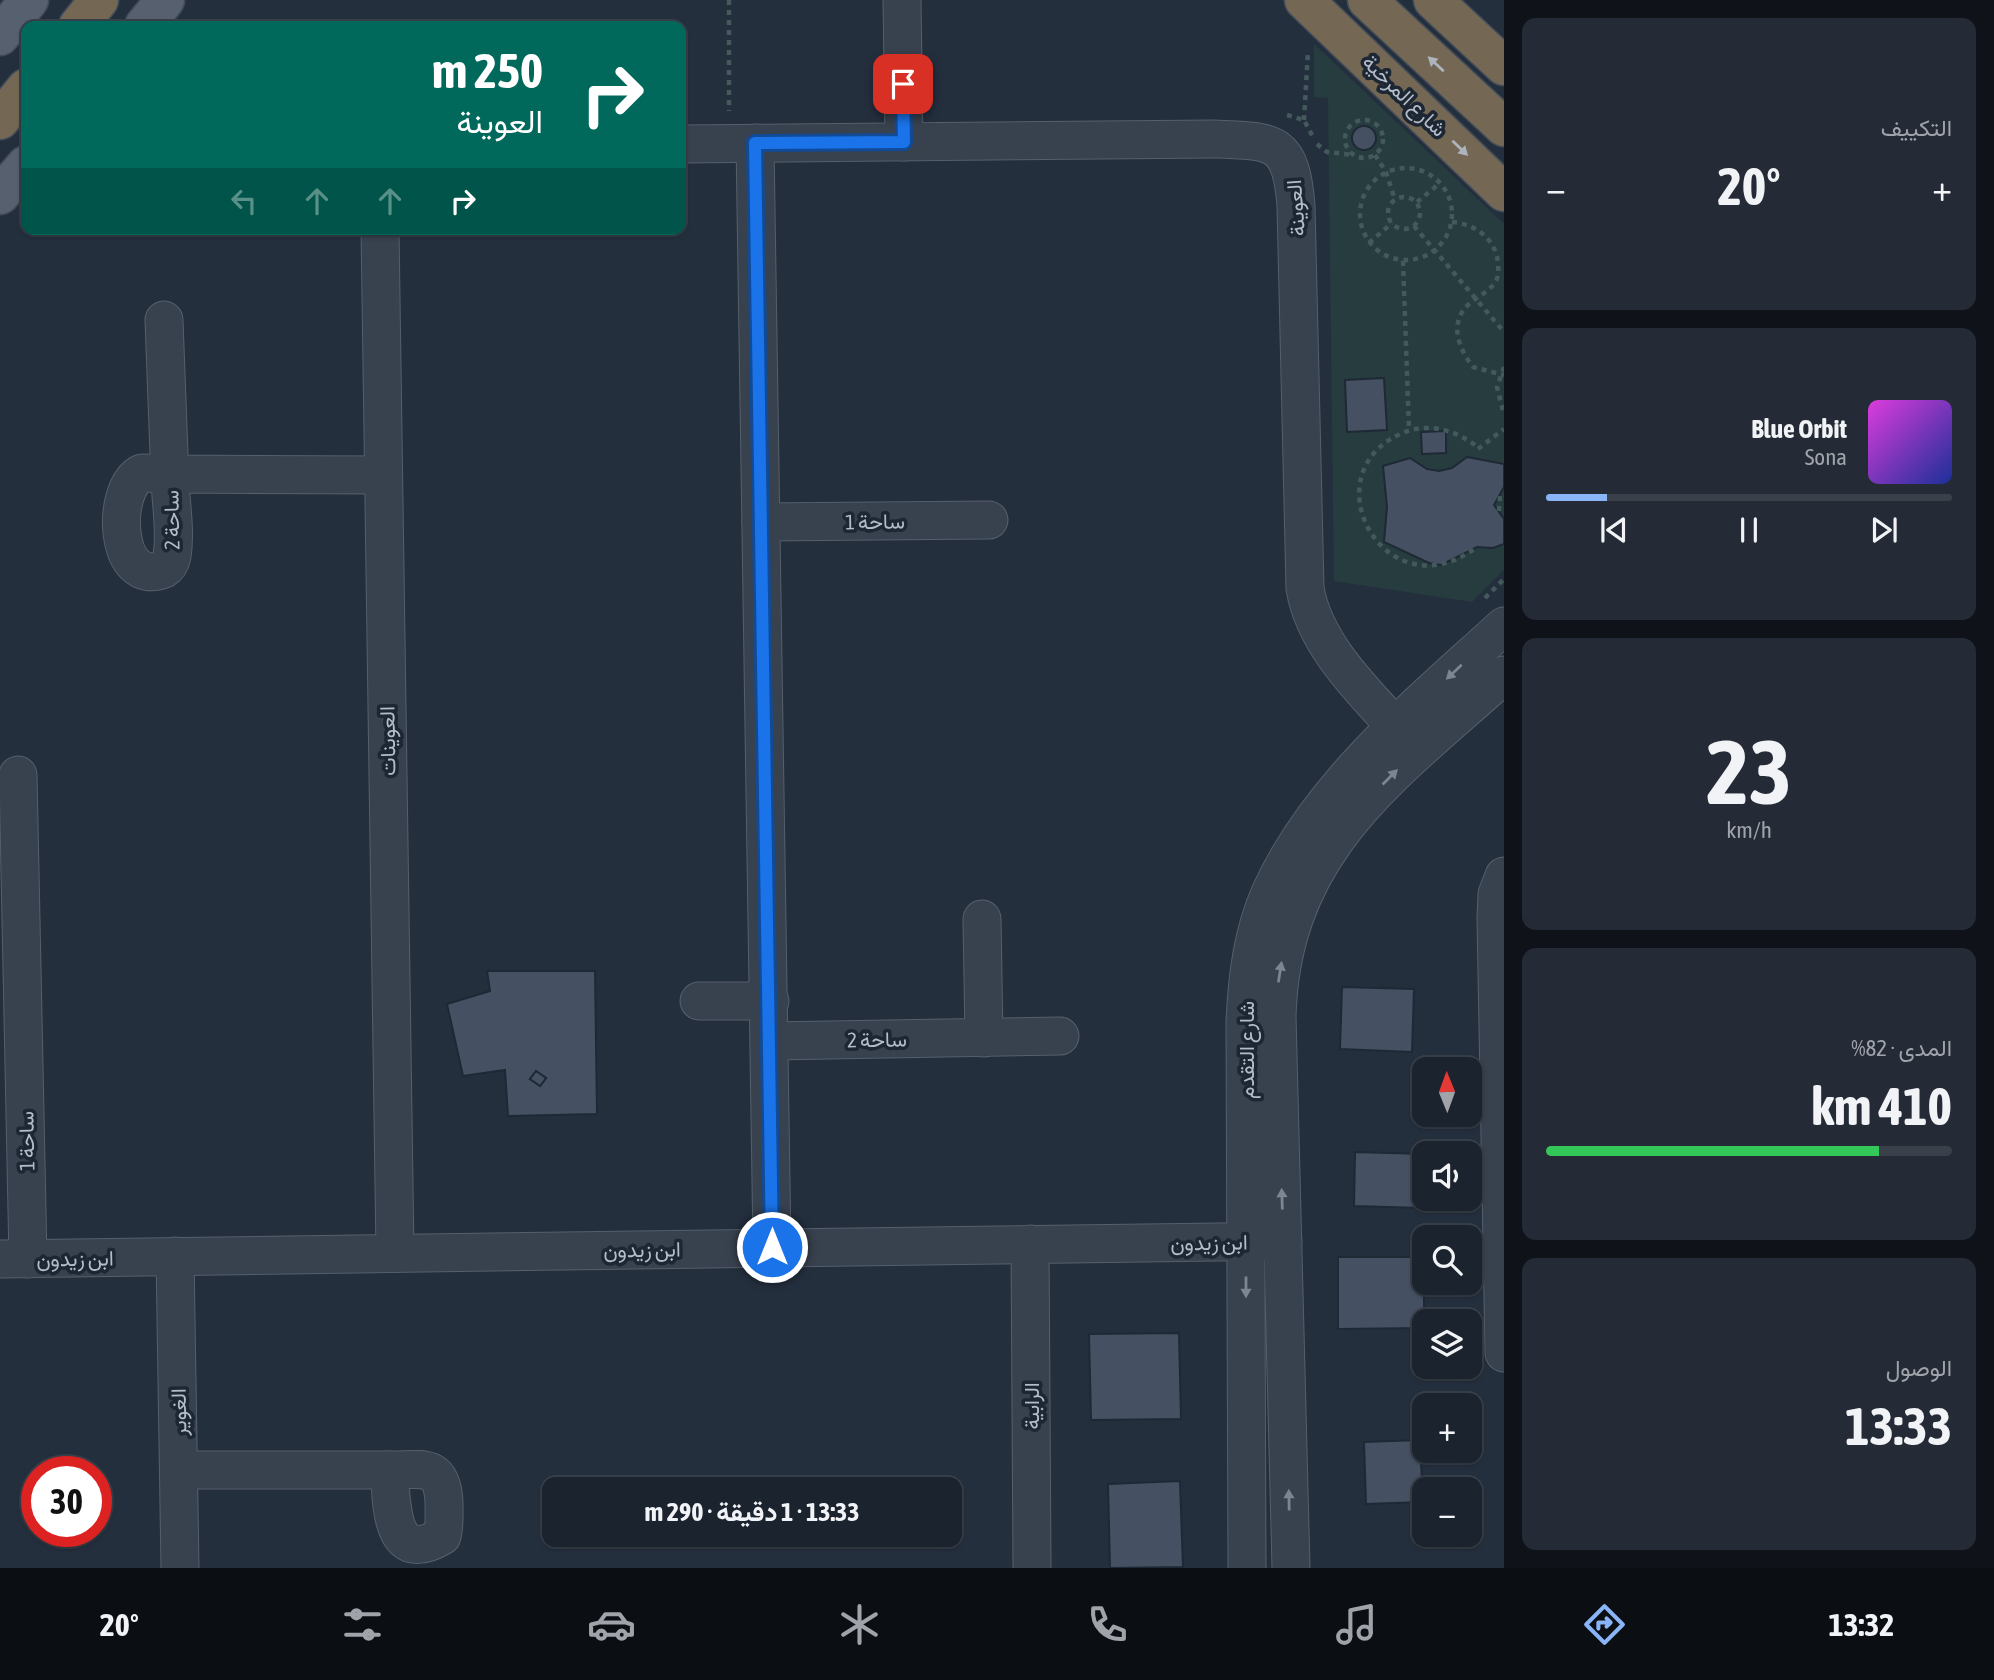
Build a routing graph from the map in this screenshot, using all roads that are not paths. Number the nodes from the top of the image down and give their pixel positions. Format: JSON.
{"nodes":[{"id":1,"x":29,"y":0,"type":"edge"},
{"id":2,"x":99,"y":0,"type":"edge"},
{"id":3,"x":165,"y":0,"type":"edge"},
{"id":4,"x":902,"y":0,"type":"edge"},
{"id":5,"x":1367,"y":0,"type":"edge"},
{"id":6,"x":1433,"y":0,"type":"edge"},
{"id":7,"x":1307,"y":3,"type":"edge"},
{"id":8,"x":82,"y":21,"type":"edge"},
{"id":9,"x":148,"y":21,"type":"edge"},
{"id":10,"x":0,"y":36,"type":"edge"},
{"id":11,"x":1504,"y":66,"type":"edge"},
{"id":12,"x":21,"y":94,"type":"edge"},
{"id":13,"x":0,"y":120,"type":"edge"},
{"id":14,"x":1504,"y":127,"type":"edge"},
{"id":15,"x":904,"y":142,"type":"junction"},
{"id":16,"x":742,"y":143,"type":"junction"},
{"id":17,"x":686,"y":144,"type":"edge"},
{"id":18,"x":21,"y":171,"type":"edge"},
{"id":19,"x":1504,"y":192,"type":"edge"},
{"id":20,"x":0,"y":195,"type":"edge"},
{"id":21,"x":380,"y":235,"type":"edge"},
{"id":22,"x":164,"y":320,"type":"dead end"},
{"id":23,"x":383,"y":475,"type":"junction"},
{"id":24,"x":989,"y":520,"type":"dead end"},
{"id":25,"x":761,"y":522,"type":"junction"},
{"id":26,"x":1504,"y":626,"type":"edge"},
{"id":27,"x":1504,"y":675,"type":"edge"},
{"id":28,"x":1406,"y":738,"type":"junction"},
{"id":29,"x":18,"y":775,"type":"dead end"},
{"id":30,"x":1504,"y":876,"type":"edge"},
{"id":31,"x":10,"y":913,"type":"edge"},
{"id":32,"x":982,"y":919,"type":"dead end"},
{"id":33,"x":699,"y":1000,"type":"dead end"},
{"id":34,"x":770,"y":1001,"type":"junction"},
{"id":35,"x":12,"y":1018,"type":"edge"},
{"id":36,"x":1060,"y":1037,"type":"dead end"},
{"id":37,"x":984,"y":1038,"type":"junction"},
{"id":38,"x":771,"y":1041,"type":"junction"},
{"id":39,"x":1246,"y":1241,"type":"junction"},
{"id":40,"x":1283,"y":1241,"type":"junction"},
{"id":41,"x":1030,"y":1244,"type":"junction"},
{"id":42,"x":772,"y":1247,"type":"junction"},
{"id":43,"x":395,"y":1253,"type":"junction"},
{"id":44,"x":175,"y":1256,"type":"junction"},
{"id":45,"x":14,"y":1259,"type":"edge"},
{"id":46,"x":1504,"y":1353,"type":"edge"},
{"id":47,"x":179,"y":1470,"type":"junction"},
{"id":48,"x":389,"y":1470,"type":"dead end"},
{"id":49,"x":180,"y":1568,"type":"edge"},
{"id":50,"x":1032,"y":1568,"type":"edge"},
{"id":51,"x":1247,"y":1568,"type":"edge"},
{"id":52,"x":1291,"y":1568,"type":"edge"}],
"edges":[{"from":1,"to":10,"type":"main road"},
{"from":2,"to":8,"type":"highway"},
{"from":3,"to":9,"type":"main road"},
{"from":4,"to":15,"type":"street"},
{"from":14,"to":5,"type":"highway","one_way":true},
{"from":6,"to":11,"type":"highway"},
{"from":7,"to":19,"type":"highway","name":"شارع المرخية","one_way":true},
{"from":12,"to":13,"type":"highway"},
{"from":15,"to":16,"type":"street","name":"العوينة"},
{"from":15,"to":28,"type":"street","name":"العوينة"},
{"from":16,"to":17,"type":"street","name":"العوينة"},
{"from":16,"to":25,"type":"street"},
{"from":18,"to":20,"type":"main road"},
{"from":21,"to":23,"type":"street","name":"العوينات"},
{"from":22,"to":23,"type":"street","name":"ساحة 2"},
{"from":23,"to":43,"type":"street","name":"العوينات"},
{"from":24,"to":25,"type":"street","name":"ساحة 1"},
{"from":25,"to":34,"type":"street"},
{"from":26,"to":28,"type":"street","name":"شارع التقدم","one_way":true},
{"from":27,"to":28,"type":"street","name":"شارع التقدم"},
{"from":28,"to":39,"type":"street","name":"شارع التقدم"},
{"from":40,"to":28,"type":"street","name":"شارع التقدم","one_way":true},
{"from":29,"to":31,"type":"street","name":"ساحة 1"},
{"from":30,"to":46,"type":"street"},
{"from":31,"to":35,"type":"street","name":"ساحة 1"},
{"from":32,"to":37,"type":"street"},
{"from":33,"to":34,"type":"street"},
{"from":34,"to":38,"type":"street"},
{"from":35,"to":45,"type":"street","name":"ساحة 1"},
{"from":36,"to":37,"type":"street","name":"ساحة 2"},
{"from":37,"to":38,"type":"street","name":"ساحة 2"},
{"from":38,"to":42,"type":"street"},
{"from":39,"to":40,"type":"street","name":"ابن زيدون"},
{"from":39,"to":41,"type":"street","name":"ابن زيدون"},
{"from":39,"to":51,"type":"street","name":"شارع التقدم","one_way":true},
{"from":52,"to":40,"type":"street","name":"شارع التقدم","one_way":true},
{"from":41,"to":42,"type":"street","name":"ابن زيدون"},
{"from":41,"to":50,"type":"street","name":"الرابية"},
{"from":42,"to":43,"type":"street","name":"ابن زيدون"},
{"from":43,"to":44,"type":"street","name":"ابن زيدون"},
{"from":44,"to":45,"type":"street","name":"ابن زيدون"},
{"from":44,"to":47,"type":"street","name":"الغوير"},
{"from":47,"to":48,"type":"street"},
{"from":47,"to":49,"type":"street","name":"الغوير"}]}
